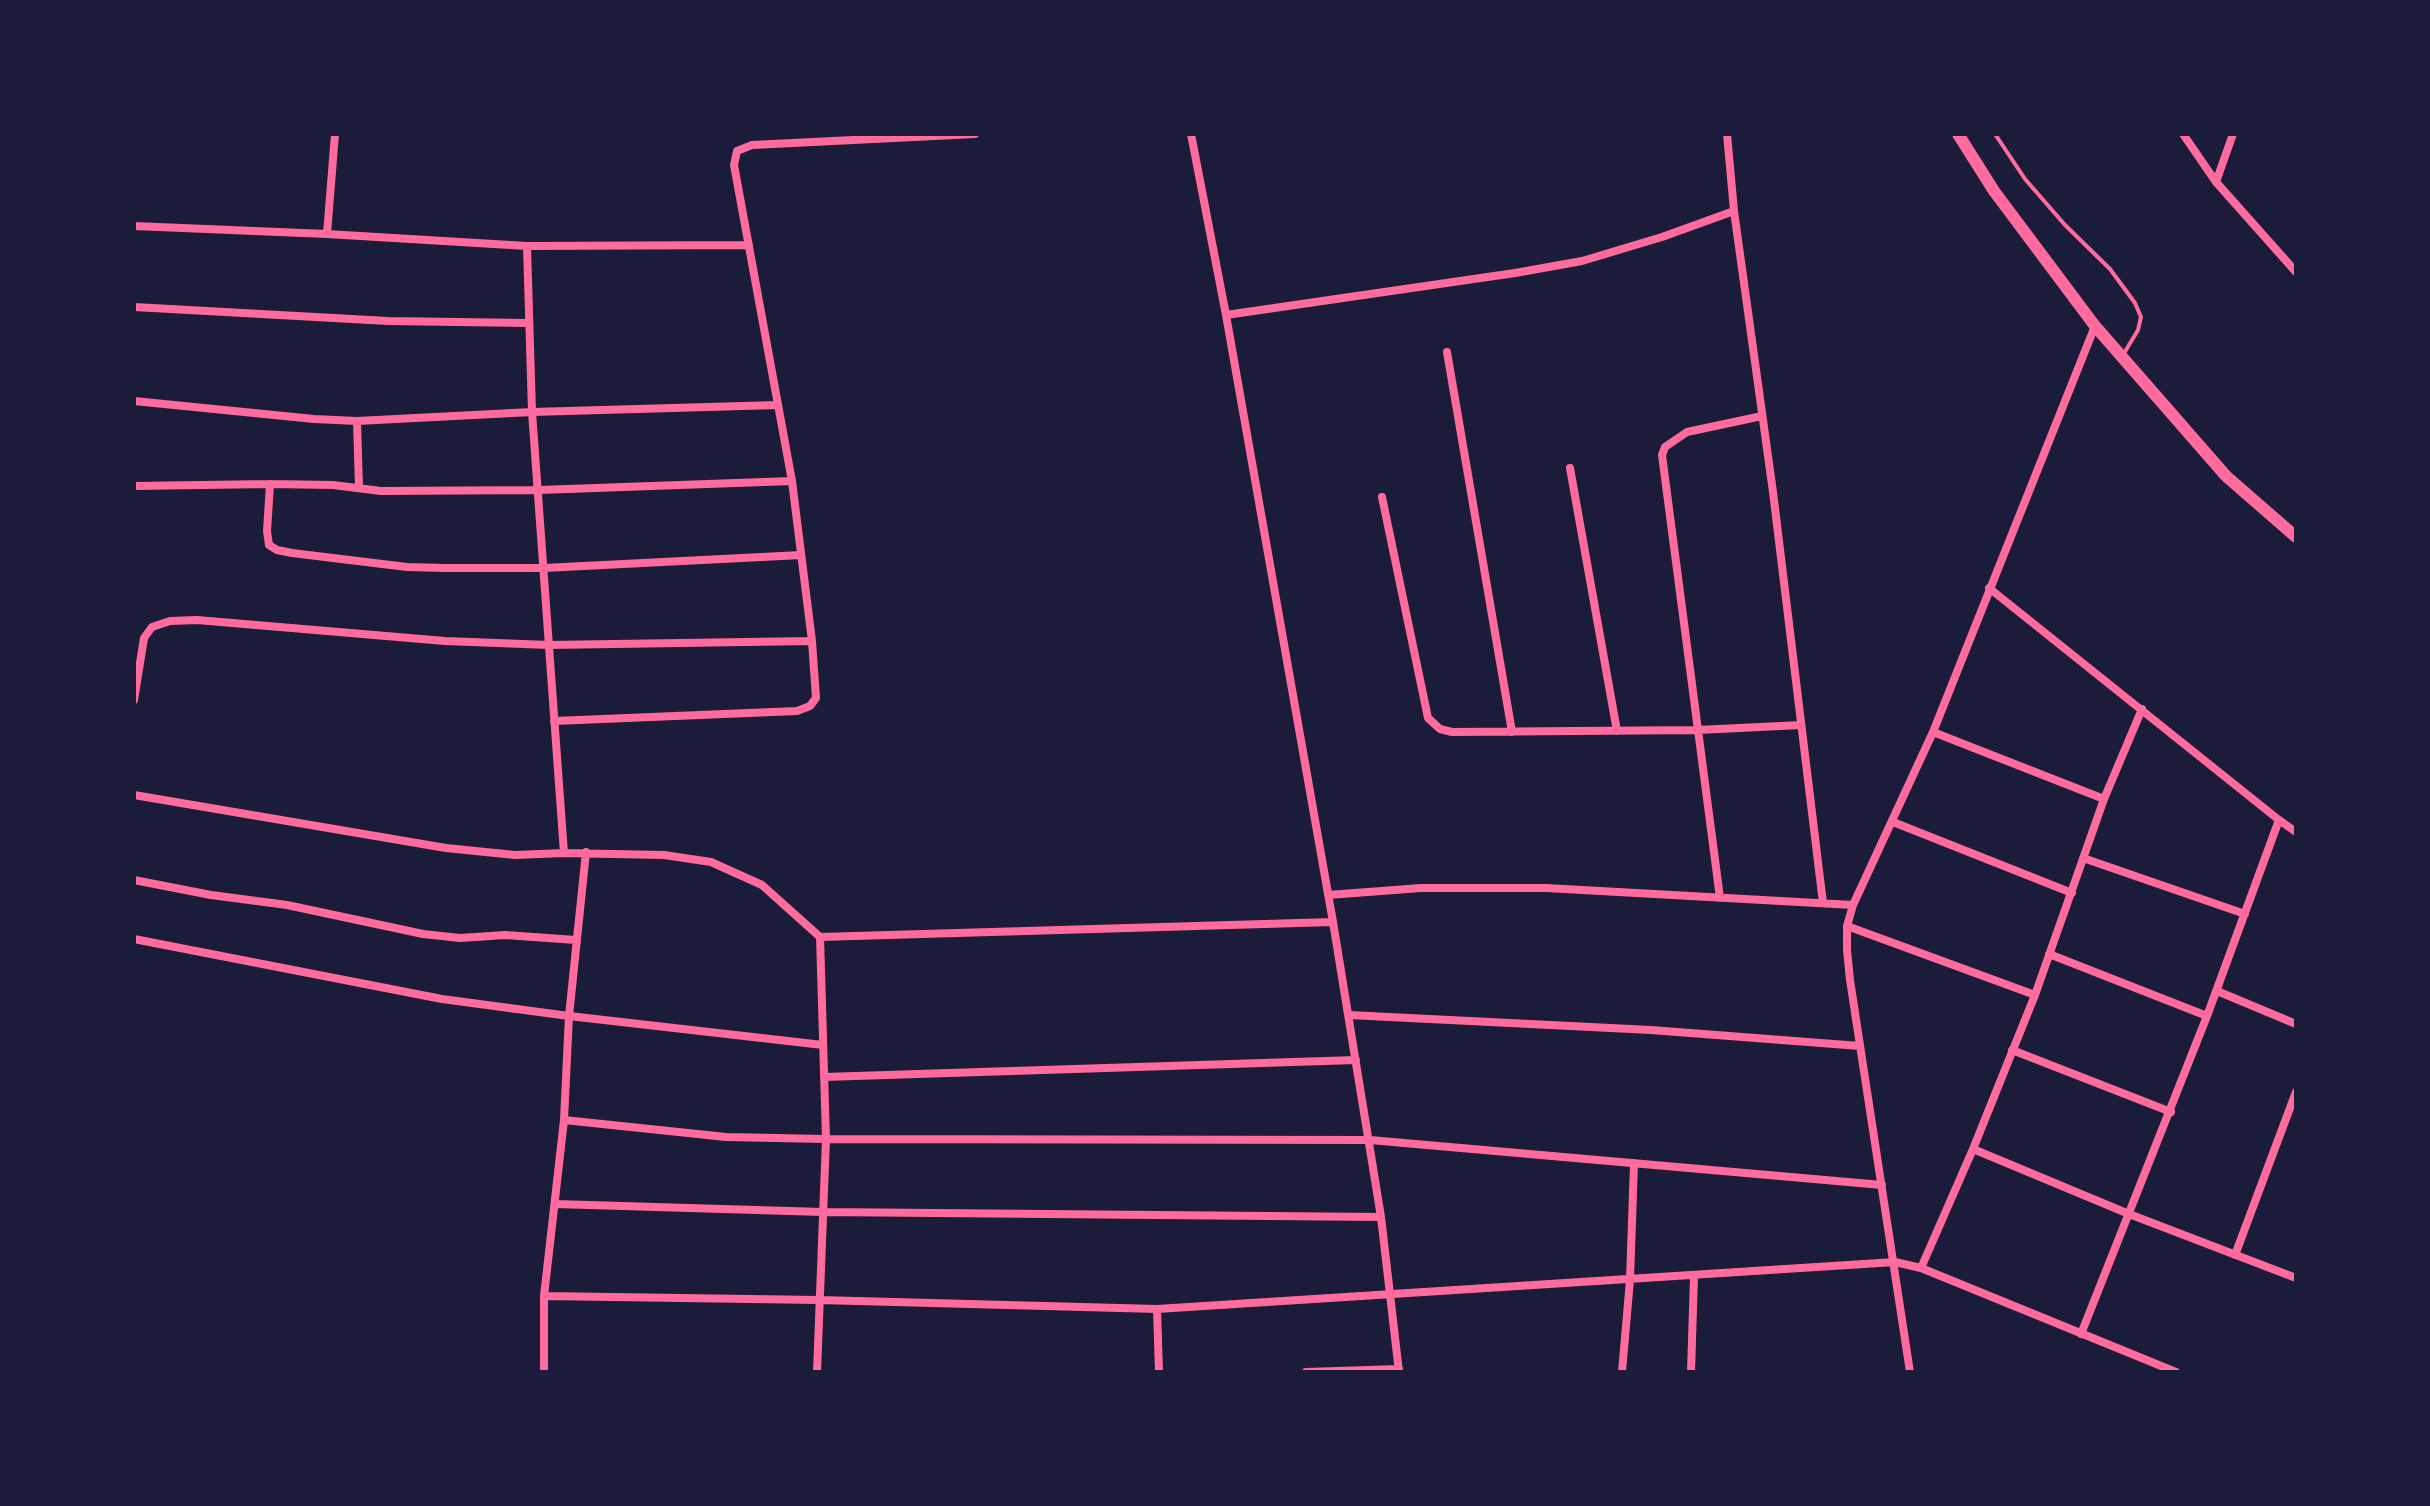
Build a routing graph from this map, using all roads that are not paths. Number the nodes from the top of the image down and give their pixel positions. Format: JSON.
{"nodes":[{"id":1,"x":335,"y":134,"type":"edge"},
{"id":2,"x":975,"y":134,"type":"edge"},
{"id":3,"x":1191,"y":134,"type":"edge"},
{"id":4,"x":1727,"y":134,"type":"edge"},
{"id":5,"x":1958,"y":134,"type":"edge"},
{"id":6,"x":1995,"y":134,"type":"edge"},
{"id":7,"x":2183,"y":134,"type":"edge"},
{"id":8,"x":2233,"y":134,"type":"edge"},
{"id":9,"x":2216,"y":182,"type":"junction"},
{"id":10,"x":1734,"y":211,"type":"junction"},
{"id":11,"x":134,"y":226,"type":"edge"},
{"id":12,"x":327,"y":234,"type":"junction"},
{"id":13,"x":749,"y":245,"type":"junction"},
{"id":14,"x":527,"y":246,"type":"junction"},
{"id":15,"x":2296,"y":272,"type":"edge"},
{"id":16,"x":134,"y":307,"type":"edge"},
{"id":17,"x":1226,"y":315,"type":"junction"},
{"id":18,"x":528,"y":323,"type":"junction"},
{"id":19,"x":2095,"y":326,"type":"junction"},
{"id":20,"x":1447,"y":352,"type":"dead end"},
{"id":21,"x":2122,"y":357,"type":"junction"},
{"id":22,"x":134,"y":401,"type":"edge"},
{"id":23,"x":778,"y":405,"type":"junction"},
{"id":24,"x":532,"y":412,"type":"junction"},
{"id":25,"x":1762,"y":416,"type":"junction"},
{"id":26,"x":357,"y":421,"type":"junction"},
{"id":27,"x":1570,"y":468,"type":"dead end"},
{"id":28,"x":792,"y":481,"type":"junction"},
{"id":29,"x":270,"y":484,"type":"junction"},
{"id":30,"x":134,"y":486,"type":"edge"},
{"id":31,"x":359,"y":488,"type":"junction"},
{"id":32,"x":539,"y":490,"type":"junction"},
{"id":33,"x":1382,"y":497,"type":"dead end"},
{"id":34,"x":2296,"y":537,"type":"edge"},
{"id":35,"x":801,"y":555,"type":"junction"},
{"id":36,"x":544,"y":568,"type":"junction"},
{"id":37,"x":1989,"y":588,"type":"junction"},
{"id":38,"x":812,"y":641,"type":"junction"},
{"id":39,"x":549,"y":645,"type":"junction"},
{"id":40,"x":134,"y":700,"type":"edge"},
{"id":41,"x":2142,"y":709,"type":"junction"},
{"id":42,"x":554,"y":721,"type":"junction"},
{"id":43,"x":1801,"y":725,"type":"junction"},
{"id":44,"x":1698,"y":730,"type":"junction"},
{"id":45,"x":1617,"y":731,"type":"junction"},
{"id":46,"x":1512,"y":732,"type":"junction"},
{"id":47,"x":1933,"y":732,"type":"junction"},
{"id":48,"x":134,"y":795,"type":"edge"},
{"id":49,"x":2104,"y":799,"type":"junction"},
{"id":50,"x":2279,"y":820,"type":"junction"},
{"id":51,"x":1893,"y":822,"type":"junction"},
{"id":52,"x":2296,"y":832,"type":"edge"},
{"id":53,"x":586,"y":852,"type":"junction"},
{"id":54,"x":564,"y":853,"type":"junction"},
{"id":55,"x":2083,"y":858,"type":"junction"},
{"id":56,"x":134,"y":880,"type":"edge"},
{"id":57,"x":2072,"y":893,"type":"junction"},
{"id":58,"x":1328,"y":895,"type":"junction"},
{"id":59,"x":1720,"y":898,"type":"junction"},
{"id":60,"x":1823,"y":903,"type":"junction"},
{"id":61,"x":1853,"y":905,"type":"junction"},
{"id":62,"x":2245,"y":914,"type":"junction"},
{"id":63,"x":1333,"y":922,"type":"junction"},
{"id":64,"x":1847,"y":926,"type":"junction"},
{"id":65,"x":820,"y":937,"type":"junction"},
{"id":66,"x":134,"y":939,"type":"edge"},
{"id":67,"x":576,"y":940,"type":"junction"},
{"id":68,"x":2049,"y":954,"type":"junction"},
{"id":69,"x":2217,"y":991,"type":"junction"},
{"id":70,"x":2035,"y":995,"type":"junction"},
{"id":71,"x":1349,"y":1015,"type":"junction"},
{"id":72,"x":569,"y":1016,"type":"junction"},
{"id":73,"x":2207,"y":1016,"type":"junction"},
{"id":74,"x":2296,"y":1024,"type":"edge"},
{"id":75,"x":823,"y":1045,"type":"junction"},
{"id":76,"x":1860,"y":1046,"type":"junction"},
{"id":77,"x":2012,"y":1050,"type":"junction"},
{"id":78,"x":1356,"y":1060,"type":"junction"},
{"id":79,"x":824,"y":1077,"type":"junction"},
{"id":80,"x":2296,"y":1092,"type":"edge"},
{"id":81,"x":2171,"y":1112,"type":"junction"},
{"id":82,"x":564,"y":1120,"type":"junction"},
{"id":83,"x":826,"y":1139,"type":"junction"},
{"id":84,"x":1370,"y":1140,"type":"junction"},
{"id":85,"x":1973,"y":1149,"type":"junction"},
{"id":86,"x":1634,"y":1163,"type":"junction"},
{"id":87,"x":1882,"y":1185,"type":"junction"},
{"id":88,"x":555,"y":1204,"type":"junction"},
{"id":89,"x":823,"y":1212,"type":"junction"},
{"id":90,"x":2129,"y":1214,"type":"junction"},
{"id":91,"x":1381,"y":1217,"type":"junction"},
{"id":92,"x":2235,"y":1255,"type":"junction"},
{"id":93,"x":1895,"y":1262,"type":"junction"},
{"id":94,"x":1921,"y":1268,"type":"junction"},
{"id":95,"x":1694,"y":1276,"type":"junction"},
{"id":96,"x":2296,"y":1278,"type":"edge"},
{"id":97,"x":1630,"y":1280,"type":"junction"},
{"id":98,"x":544,"y":1296,"type":"junction"},
{"id":99,"x":1391,"y":1296,"type":"junction"},
{"id":100,"x":819,"y":1300,"type":"junction"},
{"id":101,"x":1157,"y":1309,"type":"junction"},
{"id":102,"x":2081,"y":1334,"type":"junction"},
{"id":103,"x":1399,"y":1371,"type":"edge"},
{"id":104,"x":544,"y":1372,"type":"edge"},
{"id":105,"x":817,"y":1372,"type":"edge"},
{"id":106,"x":1159,"y":1372,"type":"edge"},
{"id":107,"x":1306,"y":1372,"type":"edge"},
{"id":108,"x":1622,"y":1372,"type":"edge"},
{"id":109,"x":1691,"y":1372,"type":"edge"},
{"id":110,"x":1910,"y":1372,"type":"edge"},
{"id":111,"x":2176,"y":1372,"type":"edge"}],
"edges":[{"from":1,"to":12,"type":"street"},
{"from":2,"to":13,"type":"street"},
{"from":3,"to":17,"type":"street"},
{"from":4,"to":10,"type":"street"},
{"from":5,"to":19,"type":"main road"},
{"from":6,"to":21,"type":"lane"},
{"from":7,"to":9,"type":"street"},
{"from":8,"to":9,"type":"street"},
{"from":9,"to":15,"type":"street"},
{"from":10,"to":17,"type":"street"},
{"from":10,"to":25,"type":"street"},
{"from":11,"to":12,"type":"street"},
{"from":12,"to":14,"type":"street"},
{"from":13,"to":14,"type":"street"},
{"from":13,"to":23,"type":"street"},
{"from":14,"to":18,"type":"street"},
{"from":16,"to":18,"type":"street"},
{"from":17,"to":58,"type":"street"},
{"from":18,"to":24,"type":"street"},
{"from":19,"to":21,"type":"main road"},
{"from":19,"to":37,"type":"street"},
{"from":20,"to":46,"type":"street"},
{"from":21,"to":34,"type":"main road"},
{"from":22,"to":26,"type":"street"},
{"from":23,"to":24,"type":"street"},
{"from":23,"to":28,"type":"street"},
{"from":24,"to":26,"type":"street"},
{"from":24,"to":32,"type":"street"},
{"from":25,"to":43,"type":"street"},
{"from":25,"to":44,"type":"street"},
{"from":26,"to":31,"type":"street"},
{"from":27,"to":45,"type":"street"},
{"from":28,"to":32,"type":"street"},
{"from":28,"to":35,"type":"street"},
{"from":29,"to":30,"type":"street"},
{"from":29,"to":31,"type":"street"},
{"from":29,"to":36,"type":"street"},
{"from":31,"to":32,"type":"street"},
{"from":32,"to":36,"type":"street"},
{"from":33,"to":46,"type":"street"},
{"from":35,"to":36,"type":"street"},
{"from":35,"to":38,"type":"street"},
{"from":36,"to":39,"type":"street"},
{"from":37,"to":41,"type":"street"},
{"from":37,"to":47,"type":"street"},
{"from":38,"to":39,"type":"street"},
{"from":38,"to":42,"type":"street"},
{"from":39,"to":40,"type":"street"},
{"from":39,"to":42,"type":"street"},
{"from":41,"to":49,"type":"street"},
{"from":41,"to":50,"type":"street"},
{"from":42,"to":54,"type":"street"},
{"from":43,"to":44,"type":"street"},
{"from":43,"to":60,"type":"street"},
{"from":44,"to":45,"type":"street"},
{"from":44,"to":59,"type":"street"},
{"from":45,"to":46,"type":"street"},
{"from":47,"to":49,"type":"street"},
{"from":47,"to":51,"type":"street"},
{"from":48,"to":54,"type":"street"},
{"from":49,"to":55,"type":"street"},
{"from":50,"to":52,"type":"street"},
{"from":50,"to":62,"type":"street"},
{"from":51,"to":57,"type":"street"},
{"from":51,"to":61,"type":"street"},
{"from":53,"to":54,"type":"street"},
{"from":53,"to":65,"type":"street"},
{"from":53,"to":67,"type":"street"},
{"from":55,"to":57,"type":"street"},
{"from":55,"to":62,"type":"street"},
{"from":56,"to":67,"type":"street"},
{"from":57,"to":68,"type":"street"},
{"from":58,"to":59,"type":"street"},
{"from":58,"to":63,"type":"street"},
{"from":59,"to":60,"type":"street"},
{"from":60,"to":61,"type":"street"},
{"from":61,"to":64,"type":"street"},
{"from":62,"to":69,"type":"street"},
{"from":63,"to":65,"type":"street"},
{"from":63,"to":71,"type":"street"},
{"from":64,"to":70,"type":"street"},
{"from":64,"to":76,"type":"street"},
{"from":65,"to":75,"type":"street"},
{"from":66,"to":72,"type":"street"},
{"from":67,"to":72,"type":"street"},
{"from":68,"to":70,"type":"street"},
{"from":68,"to":73,"type":"street"},
{"from":69,"to":73,"type":"street"},
{"from":69,"to":74,"type":"street"},
{"from":70,"to":77,"type":"street"},
{"from":71,"to":76,"type":"street"},
{"from":71,"to":78,"type":"street"},
{"from":72,"to":75,"type":"street"},
{"from":72,"to":82,"type":"street"},
{"from":73,"to":81,"type":"street"},
{"from":75,"to":79,"type":"street"},
{"from":76,"to":87,"type":"street"},
{"from":77,"to":81,"type":"street"},
{"from":77,"to":85,"type":"street"},
{"from":78,"to":79,"type":"street"},
{"from":78,"to":84,"type":"street"},
{"from":79,"to":83,"type":"street"},
{"from":80,"to":92,"type":"street"},
{"from":81,"to":90,"type":"street"},
{"from":82,"to":83,"type":"street"},
{"from":82,"to":88,"type":"street"},
{"from":83,"to":84,"type":"street"},
{"from":83,"to":89,"type":"street"},
{"from":84,"to":86,"type":"street"},
{"from":84,"to":91,"type":"street"},
{"from":85,"to":90,"type":"street"},
{"from":85,"to":94,"type":"street"},
{"from":86,"to":87,"type":"street"},
{"from":86,"to":97,"type":"street"},
{"from":87,"to":93,"type":"street"},
{"from":88,"to":89,"type":"street"},
{"from":88,"to":98,"type":"street"},
{"from":89,"to":91,"type":"street"},
{"from":89,"to":100,"type":"street"},
{"from":90,"to":92,"type":"street"},
{"from":90,"to":102,"type":"street"},
{"from":91,"to":99,"type":"street"},
{"from":92,"to":96,"type":"street"},
{"from":93,"to":94,"type":"street"},
{"from":93,"to":95,"type":"street"},
{"from":93,"to":110,"type":"street"},
{"from":94,"to":102,"type":"street"},
{"from":95,"to":97,"type":"street"},
{"from":95,"to":109,"type":"street"},
{"from":97,"to":99,"type":"street"},
{"from":97,"to":108,"type":"street"},
{"from":98,"to":100,"type":"street"},
{"from":98,"to":104,"type":"street"},
{"from":99,"to":101,"type":"street"},
{"from":99,"to":103,"type":"street"},
{"from":100,"to":101,"type":"street"},
{"from":100,"to":105,"type":"street"},
{"from":101,"to":106,"type":"street"},
{"from":102,"to":111,"type":"street"},
{"from":103,"to":107,"type":"street"}]}
